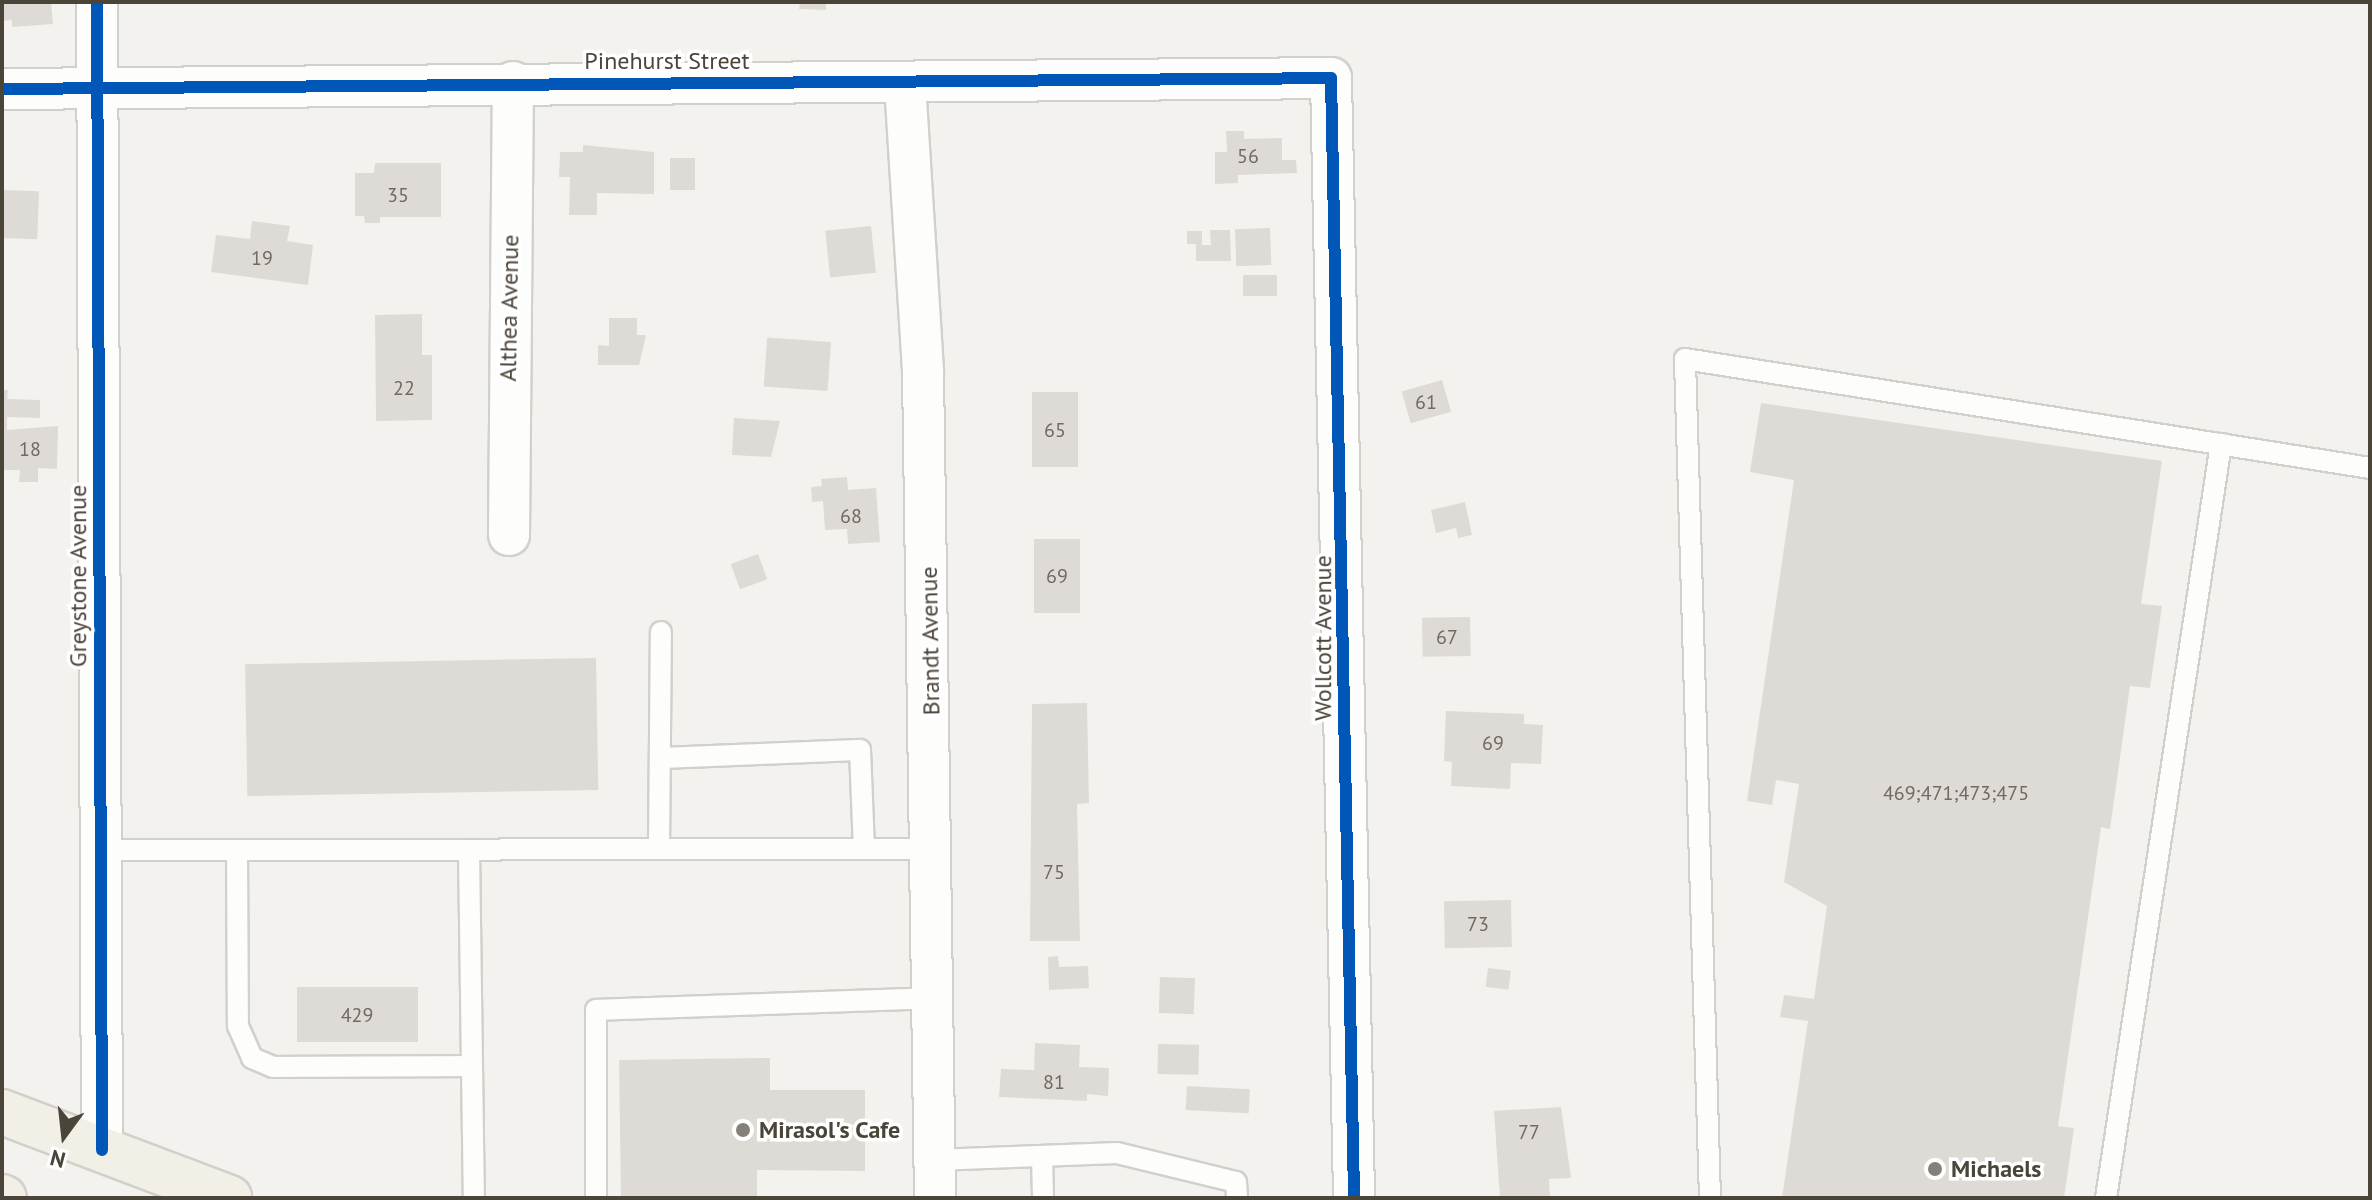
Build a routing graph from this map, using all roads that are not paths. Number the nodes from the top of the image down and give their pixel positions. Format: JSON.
{"nodes":[{"id":1,"x":97,"y":2,"type":"edge"},
{"id":2,"x":1331,"y":78,"type":"joint"},
{"id":3,"x":513,"y":82,"type":"junction"},
{"id":4,"x":905,"y":84,"type":"junction"},
{"id":5,"x":2,"y":89,"type":"edge"},
{"id":6,"x":98,"y":89,"type":"junction"},
{"id":7,"x":2221,"y":444,"type":"junction"},
{"id":8,"x":2370,"y":468,"type":"edge"},
{"id":9,"x":509,"y":535,"type":"dead end"},
{"id":10,"x":661,"y":632,"type":"dead end"},
{"id":11,"x":660,"y":758,"type":"junction"},
{"id":12,"x":659,"y":849,"type":"junction"},
{"id":13,"x":864,"y":849,"type":"junction"},
{"id":14,"x":934,"y":849,"type":"junction"},
{"id":15,"x":101,"y":850,"type":"junction"},
{"id":16,"x":237,"y":850,"type":"junction"},
{"id":17,"x":469,"y":850,"type":"junction"},
{"id":18,"x":934,"y":998,"type":"junction"},
{"id":19,"x":472,"y":1066,"type":"junction"},
{"id":20,"x":2,"y":1112,"type":"edge"},
{"id":21,"x":102,"y":1150,"type":"junction"},
{"id":22,"x":1042,"y":1156,"type":"junction"},
{"id":23,"x":935,"y":1179,"type":"edge"},
{"id":24,"x":229,"y":1198,"type":"edge"},
{"id":25,"x":474,"y":1198,"type":"edge"},
{"id":26,"x":596,"y":1198,"type":"edge"},
{"id":27,"x":1043,"y":1198,"type":"edge"},
{"id":28,"x":1237,"y":1198,"type":"edge"},
{"id":29,"x":1354,"y":1198,"type":"edge"},
{"id":30,"x":1710,"y":1198,"type":"edge"},
{"id":31,"x":2106,"y":1198,"type":"edge"}],
"edges":[{"from":1,"to":6,"type":"street","name":"Greystone Avenue"},
{"from":2,"to":4,"type":"street","name":"Pinehurst Street"},
{"from":2,"to":29,"type":"street","name":"Wollcott Avenue"},
{"from":3,"to":4,"type":"street","name":"Pinehurst Street"},
{"from":3,"to":6,"type":"street","name":"Pinehurst Street"},
{"from":3,"to":9,"type":"street","name":"Althea Avenue"},
{"from":4,"to":14,"type":"street","name":"Brandt Avenue"},
{"from":5,"to":6,"type":"street","name":"Pinehurst Street"},
{"from":6,"to":15,"type":"street","name":"Greystone Avenue"},
{"from":7,"to":8,"type":"lane"},
{"from":7,"to":30,"type":"lane"},
{"from":7,"to":31,"type":"lane"},
{"from":10,"to":11,"type":"lane"},
{"from":11,"to":12,"type":"lane"},
{"from":11,"to":13,"type":"lane"},
{"from":12,"to":13,"type":"lane"},
{"from":12,"to":17,"type":"lane"},
{"from":13,"to":14,"type":"lane"},
{"from":14,"to":18,"type":"street","name":"Brandt Avenue"},
{"from":15,"to":16,"type":"lane"},
{"from":15,"to":21,"type":"street","name":"Greystone Avenue"},
{"from":16,"to":17,"type":"lane"},
{"from":16,"to":19,"type":"lane"},
{"from":17,"to":19,"type":"lane"},
{"from":18,"to":23,"type":"street","name":"Brandt Avenue"},
{"from":18,"to":26,"type":"lane"},
{"from":19,"to":25,"type":"lane"},
{"from":20,"to":21,"type":"main road"},
{"from":21,"to":24,"type":"main road"},
{"from":22,"to":23,"type":"lane"},
{"from":22,"to":27,"type":"lane"},
{"from":22,"to":28,"type":"lane"}]}
